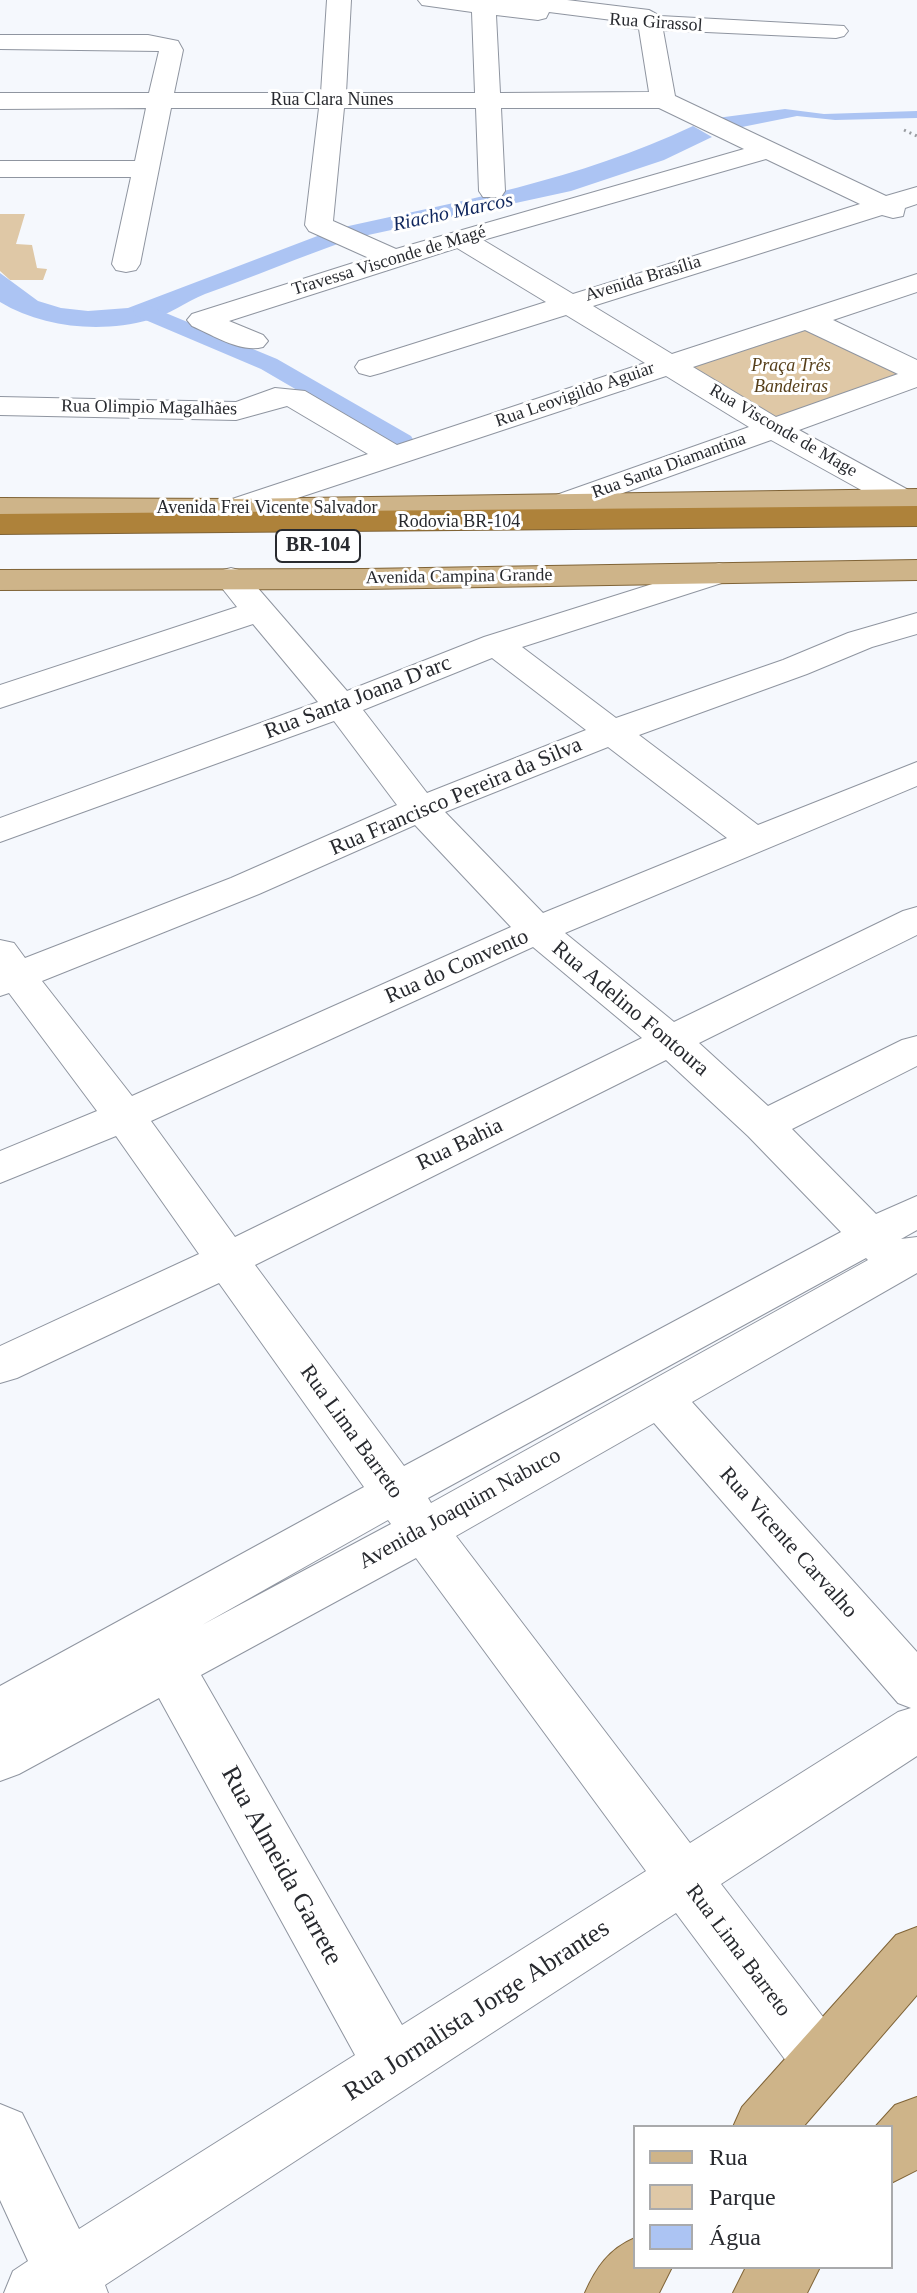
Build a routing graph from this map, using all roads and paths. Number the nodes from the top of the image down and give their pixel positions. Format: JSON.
{"nodes":[{"id":1,"x":339,"y":0,"type":"edge"},
{"id":2,"x":430,"y":0,"type":"edge"},
{"id":3,"x":510,"y":0,"type":"edge"},
{"id":4,"x":484,"y":8,"type":"junction"},
{"id":5,"x":652,"y":12,"type":"edge"},
{"id":6,"x":837,"y":21,"type":"dead end"},
{"id":7,"x":0,"y":42,"type":"edge"},
{"id":8,"x":487,"y":99,"type":"junction"},
{"id":9,"x":331,"y":100,"type":"junction"},
{"id":10,"x":663,"y":100,"type":"junction"},
{"id":11,"x":0,"y":101,"type":"edge"},
{"id":12,"x":161,"y":101,"type":"junction"},
{"id":13,"x":904,"y":130,"type":"dead end"},
{"id":14,"x":917,"y":136,"type":"edge"},
{"id":15,"x":769,"y":150,"type":"junction"},
{"id":16,"x":0,"y":169,"type":"edge"},
{"id":17,"x":147,"y":169,"type":"junction"},
{"id":18,"x":492,"y":191,"type":"dead end"},
{"id":19,"x":917,"y":195,"type":"edge"},
{"id":20,"x":882,"y":205,"type":"junction"},
{"id":21,"x":917,"y":222,"type":"edge"},
{"id":22,"x":460,"y":238,"type":"junction"},
{"id":23,"x":395,"y":259,"type":"junction"},
{"id":24,"x":126,"y":264,"type":"dead end"},
{"id":25,"x":917,"y":283,"type":"edge"},
{"id":26,"x":564,"y":304,"type":"junction"},
{"id":27,"x":806,"y":319,"type":"junction"},
{"id":28,"x":253,"y":341,"type":"dead end"},
{"id":29,"x":669,"y":363,"type":"junction"},
{"id":30,"x":370,"y":367,"type":"dead end"},
{"id":31,"x":917,"y":371,"type":"edge"},
{"id":32,"x":917,"y":377,"type":"edge"},
{"id":33,"x":0,"y":406,"type":"edge"},
{"id":34,"x":773,"y":428,"type":"junction"},
{"id":35,"x":393,"y":456,"type":"junction"},
{"id":36,"x":912,"y":502,"type":"edge"},
{"id":37,"x":556,"y":506,"type":"junction"},
{"id":38,"x":0,"y":508,"type":"edge"},
{"id":39,"x":234,"y":509,"type":"junction"},
{"id":40,"x":0,"y":524,"type":"edge"},
{"id":41,"x":633,"y":532,"type":"junction"},
{"id":42,"x":917,"y":541,"type":"edge"},
{"id":43,"x":0,"y":548,"type":"edge"},
{"id":44,"x":917,"y":570,"type":"edge"},
{"id":45,"x":719,"y":573,"type":"junction"},
{"id":46,"x":231,"y":578,"type":"junction"},
{"id":47,"x":0,"y":580,"type":"edge"},
{"id":48,"x":259,"y":611,"type":"junction"},
{"id":49,"x":917,"y":623,"type":"edge"},
{"id":50,"x":496,"y":644,"type":"junction"},
{"id":51,"x":0,"y":697,"type":"edge"},
{"id":52,"x":341,"y":706,"type":"junction"},
{"id":53,"x":612,"y":732,"type":"junction"},
{"id":54,"x":917,"y":773,"type":"edge"},
{"id":55,"x":420,"y":809,"type":"junction"},
{"id":56,"x":0,"y":831,"type":"edge"},
{"id":57,"x":755,"y":841,"type":"junction"},
{"id":58,"x":917,"y":919,"type":"edge"},
{"id":59,"x":537,"y":930,"type":"junction"},
{"id":60,"x":6,"y":970,"type":"edge"},
{"id":61,"x":670,"y":1040,"type":"junction"},
{"id":62,"x":917,"y":1049,"type":"edge"},
{"id":63,"x":123,"y":1117,"type":"junction"},
{"id":64,"x":763,"y":1126,"type":"junction"},
{"id":65,"x":0,"y":1168,"type":"edge"},
{"id":66,"x":917,"y":1211,"type":"edge"},
{"id":67,"x":901,"y":1259,"type":"edge"},
{"id":68,"x":225,"y":1261,"type":"junction"},
{"id":69,"x":0,"y":1366,"type":"edge"},
{"id":70,"x":660,"y":1398,"type":"junction"},
{"id":71,"x":409,"y":1512,"type":"junction"},
{"id":72,"x":169,"y":1667,"type":"junction"},
{"id":73,"x":917,"y":1688,"type":"edge"},
{"id":74,"x":0,"y":1712,"type":"edge"},
{"id":75,"x":917,"y":1728,"type":"edge"},
{"id":76,"x":0,"y":1758,"type":"edge"},
{"id":77,"x":683,"y":1878,"type":"junction"},
{"id":78,"x":917,"y":1953,"type":"edge"},
{"id":79,"x":822,"y":2062,"type":"junction"},
{"id":80,"x":393,"y":2066,"type":"junction"},
{"id":81,"x":766,"y":2125,"type":"edge"},
{"id":82,"x":917,"y":2125,"type":"edge"},
{"id":83,"x":0,"y":2133,"type":"edge"},
{"id":84,"x":893,"y":2152,"type":"edge"},
{"id":85,"x":638,"y":2269,"type":"edge"},
{"id":86,"x":786,"y":2269,"type":"edge"},
{"id":87,"x":60,"y":2287,"type":"edge"},
{"id":88,"x":617,"y":2293,"type":"edge"},
{"id":89,"x":765,"y":2293,"type":"edge"}],
"edges":[{"from":1,"to":9,"type":"street"},
{"from":2,"to":4,"type":"street","name":"Rua Girassol"},
{"from":3,"to":5,"type":"street"},
{"from":4,"to":5,"type":"street","name":"Rua Girassol"},
{"from":4,"to":8,"type":"street"},
{"from":5,"to":6,"type":"street","name":"Rua Girassol"},
{"from":5,"to":10,"type":"street"},
{"from":7,"to":12,"type":"street"},
{"from":8,"to":9,"type":"street","name":"Rua Clara Nunes"},
{"from":8,"to":10,"type":"street","name":"Rua Clara Nunes"},
{"from":8,"to":18,"type":"street"},
{"from":9,"to":12,"type":"street","name":"Rua Clara Nunes"},
{"from":9,"to":23,"type":"street"},
{"from":10,"to":15,"type":"street"},
{"from":11,"to":12,"type":"street","name":"Rua Clara Nunes"},
{"from":12,"to":17,"type":"street"},
{"from":13,"to":14,"type":"path"},
{"from":15,"to":20,"type":"street"},
{"from":15,"to":22,"type":"street","name":"Travessa Visconde de Magé"},
{"from":16,"to":17,"type":"street"},
{"from":17,"to":24,"type":"street"},
{"from":19,"to":20,"type":"street","name":"Avenida Brasília"},
{"from":20,"to":21,"type":"street"},
{"from":20,"to":26,"type":"street","name":"Avenida Brasília"},
{"from":22,"to":23,"type":"street","name":"Travessa Visconde de Magé"},
{"from":22,"to":26,"type":"street","name":"Rua Visconde de Mage"},
{"from":23,"to":28,"type":"street","name":"Travessa Visconde de Magé"},
{"from":25,"to":27,"type":"street","name":"Rua Leovigildo Aguiar"},
{"from":26,"to":29,"type":"street","name":"Rua Visconde de Mage"},
{"from":26,"to":30,"type":"street","name":"Avenida Brasília"},
{"from":27,"to":29,"type":"street","name":"Rua Leovigildo Aguiar"},
{"from":27,"to":31,"type":"street"},
{"from":29,"to":34,"type":"street","name":"Rua Visconde de Mage"},
{"from":29,"to":35,"type":"street","name":"Rua Leovigildo Aguiar"},
{"from":32,"to":34,"type":"street","name":"Rua Santa Diamantina"},
{"from":33,"to":35,"type":"street","name":"Rua Olimpio Magalhães"},
{"from":34,"to":36,"type":"street","name":"Rua Visconde de Mage"},
{"from":34,"to":37,"type":"street","name":"Rua Santa Diamantina"},
{"from":35,"to":39,"type":"street","name":"Rua Leovigildo Aguiar"},
{"from":36,"to":37,"type":"main road","name":"Avenida Frei Vicente Salvador"},
{"from":36,"to":41,"type":"highway","name":"Rodovia BR-104","number":"BR-104"},
{"from":37,"to":39,"type":"main road","name":"Avenida Frei Vicente Salvador"},
{"from":38,"to":39,"type":"main road","name":"Avenida Frei Vicente Salvador"},
{"from":40,"to":41,"type":"highway","name":"Rodovia BR-104","number":"BR-104"},
{"from":41,"to":42,"type":"highway","name":"Rodovia BR-104","number":"BR-104"},
{"from":41,"to":43,"type":"highway","name":"Rodovia BR-104","number":"BR-104"},
{"from":44,"to":45,"type":"main road","name":"Avenida Campina Grande"},
{"from":45,"to":46,"type":"main road","name":"Avenida Campina Grande"},
{"from":45,"to":50,"type":"street","name":"Rua Santa Joana D'arc"},
{"from":46,"to":47,"type":"main road","name":"Avenida Campina Grande"},
{"from":46,"to":48,"type":"street","name":"Rua Adelino Fontoura"},
{"from":48,"to":51,"type":"street"},
{"from":48,"to":52,"type":"street","name":"Rua Adelino Fontoura"},
{"from":49,"to":53,"type":"street","name":"Rua Francisco Pereira da Silva"},
{"from":50,"to":52,"type":"street","name":"Rua Santa Joana D'arc"},
{"from":50,"to":53,"type":"street"},
{"from":52,"to":55,"type":"street","name":"Rua Adelino Fontoura"},
{"from":52,"to":56,"type":"street","name":"Rua Santa Joana D'arc"},
{"from":53,"to":55,"type":"street","name":"Rua Francisco Pereira da Silva"},
{"from":53,"to":57,"type":"street"},
{"from":54,"to":57,"type":"street","name":"Rua do Convento"},
{"from":55,"to":59,"type":"street","name":"Rua Adelino Fontoura"},
{"from":55,"to":60,"type":"street","name":"Rua Francisco Pereira da Silva"},
{"from":57,"to":59,"type":"street","name":"Rua do Convento"},
{"from":58,"to":61,"type":"street","name":"Rua Bahia"},
{"from":59,"to":61,"type":"street","name":"Rua Adelino Fontoura"},
{"from":59,"to":63,"type":"street","name":"Rua do Convento"},
{"from":60,"to":63,"type":"street","name":"Rua Lima Barreto"},
{"from":61,"to":64,"type":"street","name":"Rua Adelino Fontoura"},
{"from":61,"to":68,"type":"street","name":"Rua Bahia"},
{"from":62,"to":64,"type":"street"},
{"from":63,"to":65,"type":"street","name":"Rua do Convento"},
{"from":63,"to":68,"type":"street","name":"Rua Lima Barreto"},
{"from":64,"to":67,"type":"street","name":"Rua Adelino Fontoura"},
{"from":66,"to":67,"type":"street","name":"Avenida Joaquim Nabuco"},
{"from":67,"to":70,"type":"street","name":"Avenida Joaquim Nabuco"},
{"from":67,"to":71,"type":"street","name":"Avenida Joaquim Nabuco"},
{"from":68,"to":69,"type":"street","name":"Rua Bahia"},
{"from":68,"to":71,"type":"street","name":"Rua Lima Barreto"},
{"from":70,"to":71,"type":"street","name":"Avenida Joaquim Nabuco"},
{"from":70,"to":73,"type":"street","name":"Rua Vicente Carvalho"},
{"from":71,"to":72,"type":"street","name":"Avenida Joaquim Nabuco"},
{"from":71,"to":74,"type":"street","name":"Avenida Joaquim Nabuco"},
{"from":71,"to":77,"type":"street","name":"Rua Lima Barreto"},
{"from":72,"to":76,"type":"street","name":"Avenida Joaquim Nabuco"},
{"from":72,"to":80,"type":"street","name":"Rua Almeida Garrete"},
{"from":75,"to":77,"type":"street","name":"Rua Jornalista Jorge Abrantes"},
{"from":77,"to":79,"type":"street","name":"Rua Lima Barreto"},
{"from":77,"to":80,"type":"street","name":"Rua Jornalista Jorge Abrantes"},
{"from":78,"to":79,"type":"main road"},
{"from":79,"to":81,"type":"main road"},
{"from":80,"to":87,"type":"street","name":"Rua Jornalista Jorge Abrantes"},
{"from":82,"to":84,"type":"main road"},
{"from":83,"to":87,"type":"street"},
{"from":85,"to":88,"type":"main road"},
{"from":86,"to":89,"type":"main road"}]}
